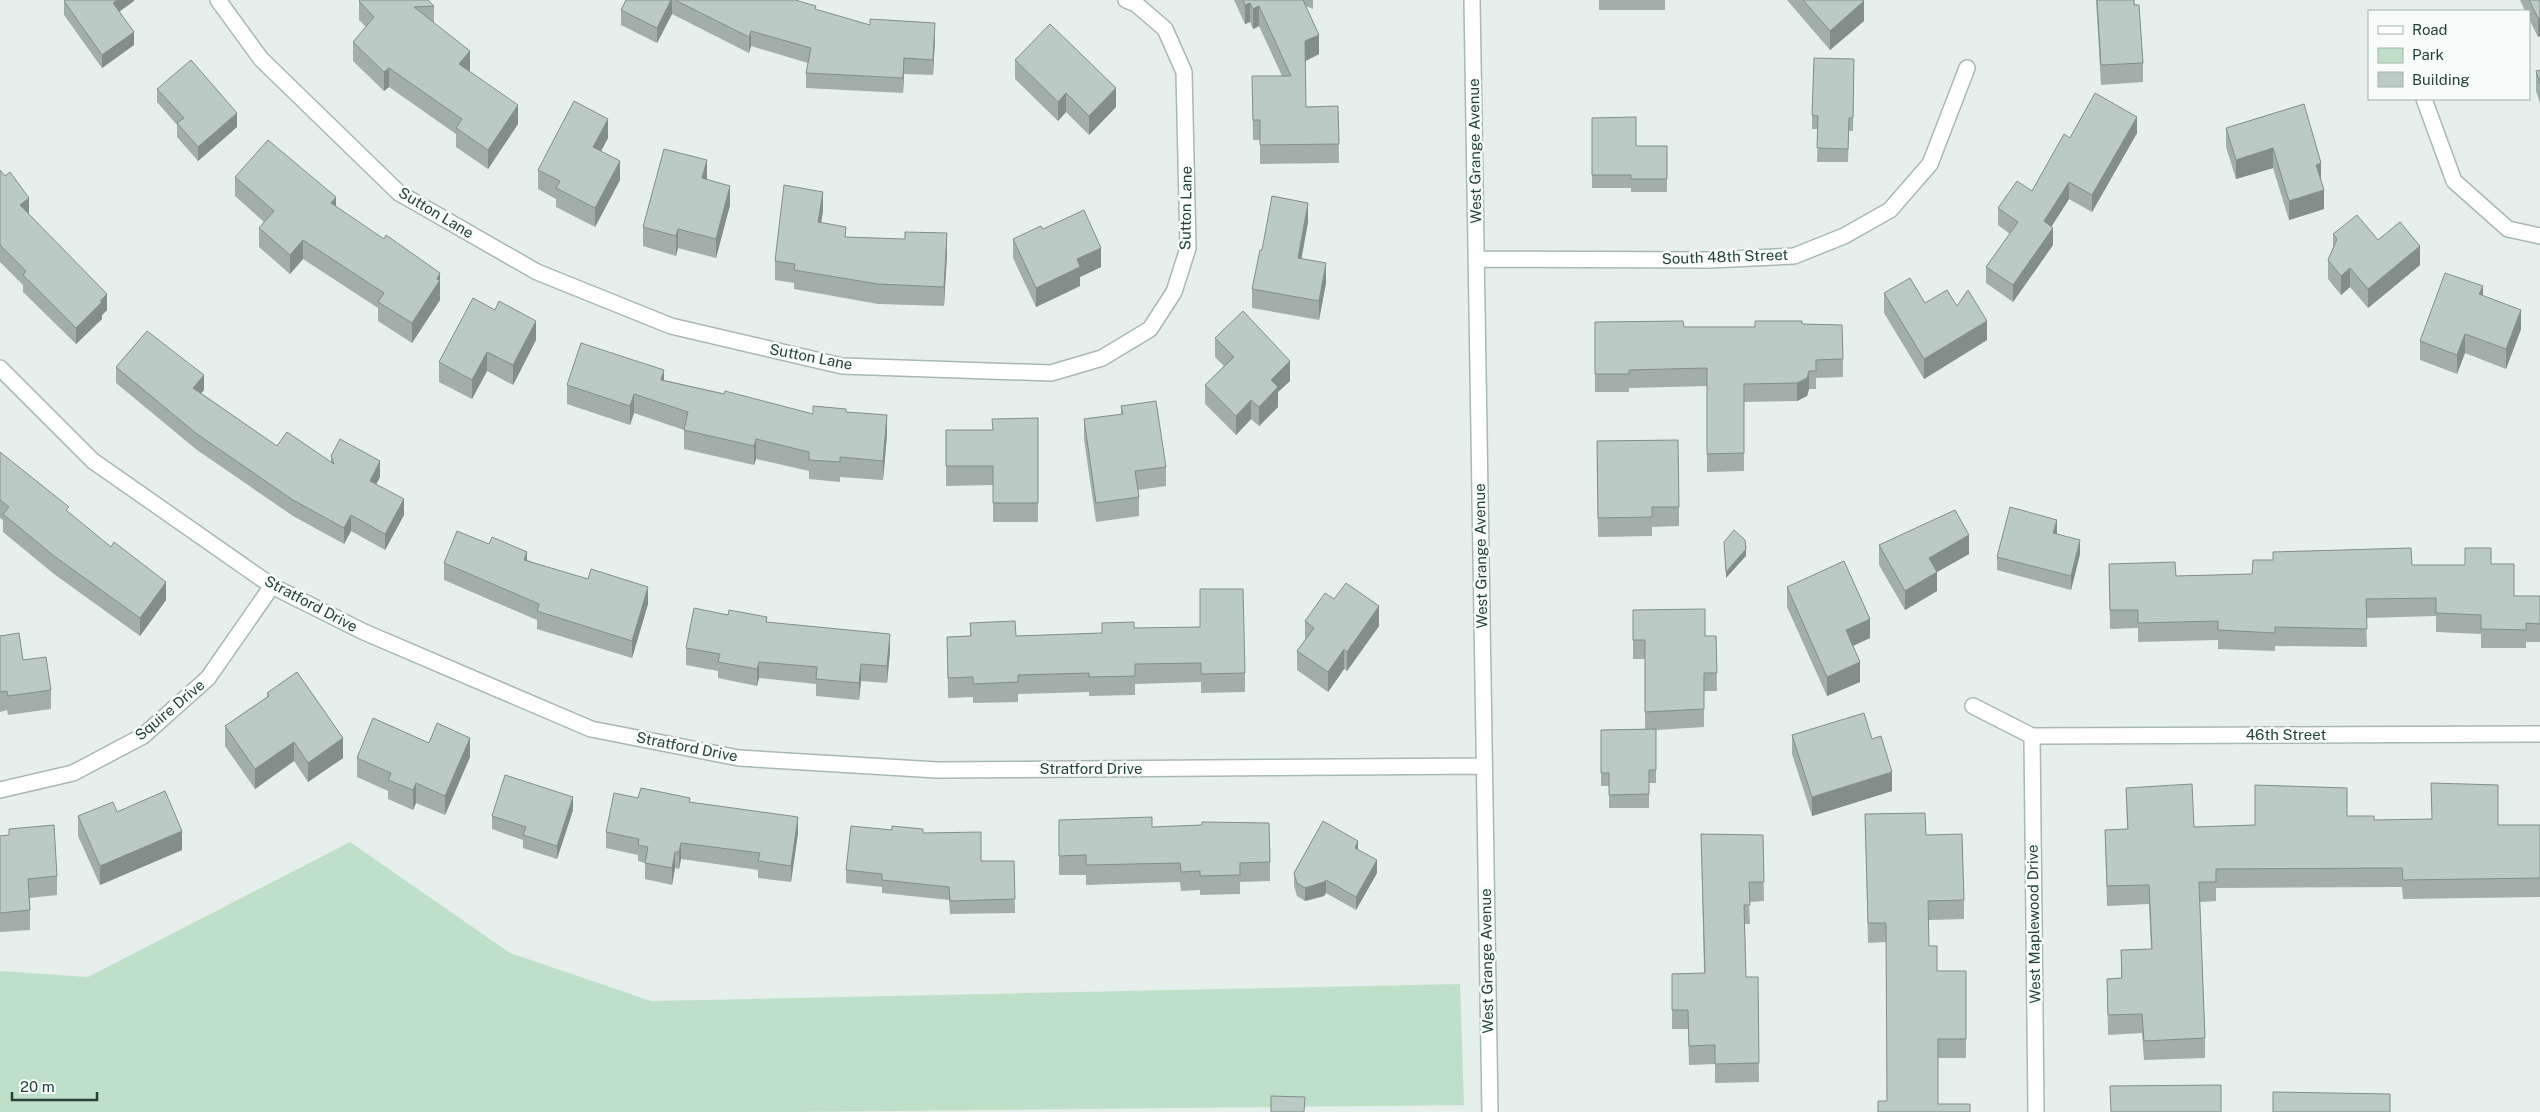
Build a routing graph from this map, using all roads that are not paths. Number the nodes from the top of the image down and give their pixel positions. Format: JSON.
{"nodes":[{"id":1,"x":218,"y":0,"type":"edge"},
{"id":2,"x":1126,"y":0,"type":"edge"},
{"id":3,"x":1472,"y":0,"type":"edge"},
{"id":4,"x":1967,"y":68,"type":"dead end"},
{"id":5,"x":2424,"y":100,"type":"edge"},
{"id":6,"x":2540,"y":236,"type":"edge"},
{"id":7,"x":1476,"y":259,"type":"junction"},
{"id":8,"x":0,"y":368,"type":"edge"},
{"id":9,"x":272,"y":586,"type":"junction"},
{"id":10,"x":1973,"y":706,"type":"dead end"},
{"id":11,"x":2540,"y":734,"type":"edge"},
{"id":12,"x":2032,"y":736,"type":"junction"},
{"id":13,"x":1484,"y":766,"type":"junction"},
{"id":14,"x":0,"y":790,"type":"edge"},
{"id":15,"x":1490,"y":1112,"type":"edge"},
{"id":16,"x":2036,"y":1112,"type":"edge"}],
"edges":[{"from":1,"to":2,"type":"street","name":"Sutton Lane"},
{"from":3,"to":7,"type":"street","name":"West Grange Avenue"},
{"from":4,"to":7,"type":"street","name":"South 48th Street"},
{"from":5,"to":6,"type":"street"},
{"from":7,"to":13,"type":"street","name":"West Grange Avenue"},
{"from":8,"to":9,"type":"street","name":"Stratford Drive"},
{"from":9,"to":13,"type":"street","name":"Stratford Drive"},
{"from":9,"to":14,"type":"street","name":"Squire Drive"},
{"from":10,"to":12,"type":"street"},
{"from":11,"to":12,"type":"street","name":"46th Street"},
{"from":12,"to":16,"type":"street","name":"West Maplewood Drive"},
{"from":13,"to":15,"type":"street","name":"West Grange Avenue"}]}
